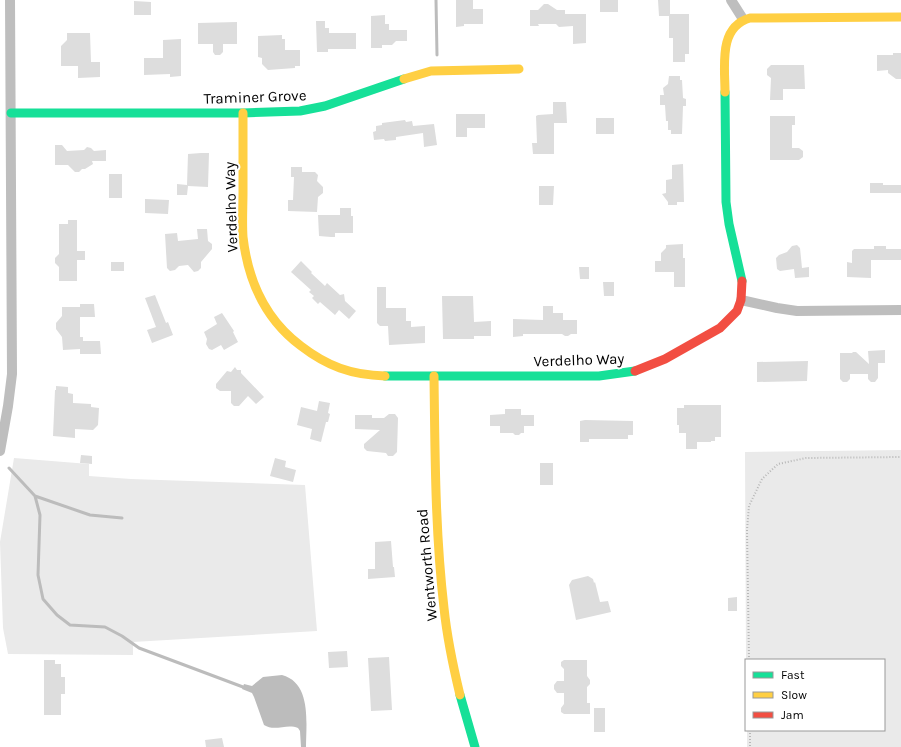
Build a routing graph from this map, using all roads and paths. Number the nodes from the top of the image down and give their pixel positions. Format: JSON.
{"nodes":[{"id":1,"x":10,"y":0,"type":"edge"},
{"id":2,"x":731,"y":0,"type":"edge"},
{"id":3,"x":901,"y":17,"type":"edge"},
{"id":4,"x":743,"y":19,"type":"junction"},
{"id":5,"x":519,"y":69,"type":"dead end"},
{"id":6,"x":243,"y":112,"type":"junction"},
{"id":7,"x":11,"y":114,"type":"junction"},
{"id":8,"x":741,"y":300,"type":"junction"},
{"id":9,"x":901,"y":310,"type":"edge"},
{"id":10,"x":434,"y":376,"type":"junction"},
{"id":11,"x":0,"y":452,"type":"edge"},
{"id":12,"x":901,"y":457,"type":"edge"},
{"id":13,"x":749,"y":659,"type":"edge"},
{"id":14,"x":750,"y":731,"type":"edge"},
{"id":15,"x":475,"y":747,"type":"edge"},
{"id":16,"x":750,"y":747,"type":"edge"}],
"edges":[{"from":1,"to":7,"type":"street"},
{"from":2,"to":4,"type":"street"},
{"from":3,"to":4,"type":"street"},
{"from":4,"to":8,"type":"street","name":"Verdelho Way"},
{"from":5,"to":6,"type":"street","name":"Traminer Grove"},
{"from":6,"to":7,"type":"street","name":"Traminer Grove"},
{"from":6,"to":10,"type":"street","name":"Verdelho Way"},
{"from":7,"to":11,"type":"street"},
{"from":8,"to":9,"type":"street"},
{"from":8,"to":10,"type":"street","name":"Verdelho Way"},
{"from":10,"to":15,"type":"street","name":"Wentworth Road"},
{"from":12,"to":13,"type":"path"},
{"from":14,"to":16,"type":"path"}]}
